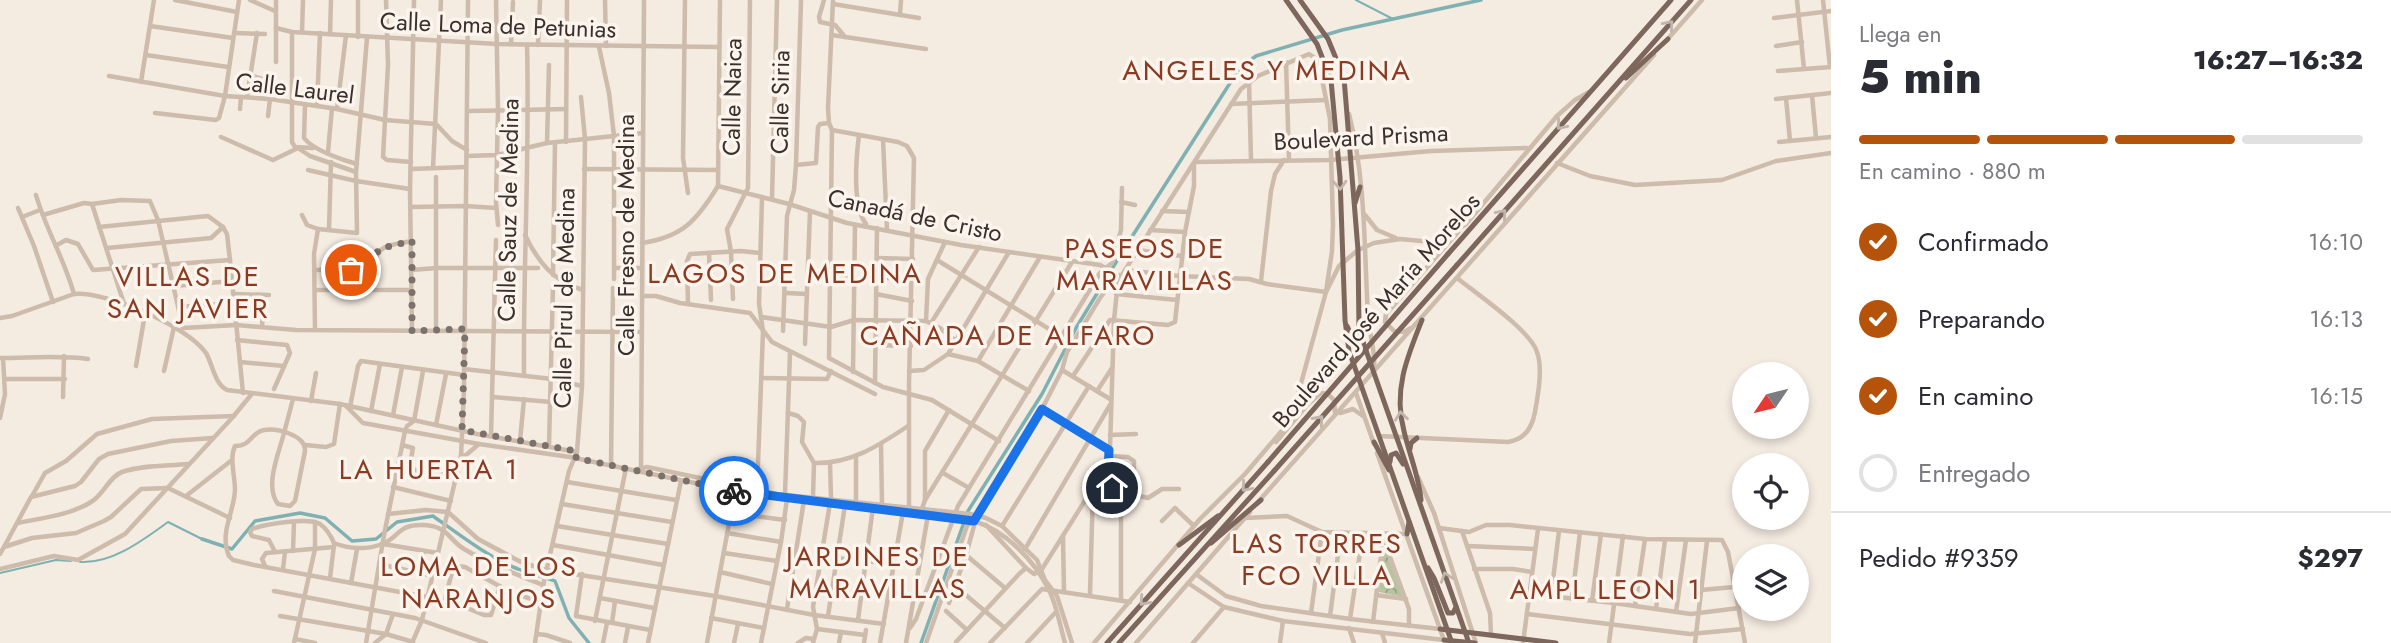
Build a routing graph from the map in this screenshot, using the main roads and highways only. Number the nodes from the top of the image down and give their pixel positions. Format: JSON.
{"nodes":[{"id":1,"x":1286,"y":0,"type":"edge"},
{"id":2,"x":1300,"y":0,"type":"edge"},
{"id":3,"x":1671,"y":0,"type":"edge"},
{"id":4,"x":1690,"y":0,"type":"edge"},
{"id":5,"x":1668,"y":39,"type":"road end"},
{"id":6,"x":1606,"y":97,"type":"junction"},
{"id":7,"x":1360,"y":187,"type":"road end"},
{"id":8,"x":1354,"y":206,"type":"junction"},
{"id":9,"x":1344,"y":288,"type":"junction"},
{"id":10,"x":1422,"y":320,"type":"road end"},
{"id":11,"x":1368,"y":327,"type":"road end"},
{"id":12,"x":1360,"y":333,"type":"junction"},
{"id":13,"x":1417,"y":438,"type":"road end"},
{"id":14,"x":1374,"y":442,"type":"road end"},
{"id":15,"x":1410,"y":452,"type":"junction"},
{"id":16,"x":1391,"y":468,"type":"junction"},
{"id":17,"x":1396,"y":484,"type":"junction"},
{"id":18,"x":1417,"y":495,"type":"junction"},
{"id":19,"x":1261,"y":500,"type":"road end"},
{"id":20,"x":1422,"y":506,"type":"junction"},
{"id":21,"x":1224,"y":513,"type":"junction"},
{"id":22,"x":1409,"y":519,"type":"junction"},
{"id":23,"x":1407,"y":534,"type":"road end"},
{"id":24,"x":1179,"y":545,"type":"road end"},
{"id":25,"x":1203,"y":549,"type":"junction"},
{"id":26,"x":1425,"y":566,"type":"junction"},
{"id":27,"x":1456,"y":607,"type":"junction"},
{"id":28,"x":1440,"y":629,"type":"road end"},
{"id":29,"x":1448,"y":629,"type":"junction"},
{"id":30,"x":1465,"y":632,"type":"junction"},
{"id":31,"x":1448,"y":642,"type":"edge"},
{"id":32,"x":1523,"y":642,"type":"edge"},
{"id":33,"x":1107,"y":643,"type":"edge"},
{"id":34,"x":1119,"y":643,"type":"edge"},
{"id":35,"x":1469,"y":643,"type":"edge"},
{"id":36,"x":1476,"y":643,"type":"edge"},
{"id":37,"x":1537,"y":643,"type":"edge"},
{"id":38,"x":1556,"y":643,"type":"edge"}],
"edges":[{"from":1,"to":9,"type":"main road","one_way":true},
{"from":2,"to":8,"type":"main road"},
{"from":3,"to":21,"type":"main road","name":"Boulevard José María Morelos","one_way":true,"bridge":true},
{"from":6,"to":4,"type":"main road","name":"Boulevard José María Morelos","one_way":true},
{"from":5,"to":6,"type":"main road"},
{"from":25,"to":6,"type":"main road","name":"Boulevard José María Morelos","one_way":true,"bridge":true},
{"from":7,"to":8,"type":"main road"},
{"from":8,"to":12,"type":"main road"},
{"from":9,"to":12,"type":"main road"},
{"from":9,"to":16,"type":"main road"},
{"from":15,"to":10,"type":"main road","one_way":true},
{"from":11,"to":12,"type":"main road"},
{"from":12,"to":18,"type":"main road"},
{"from":13,"to":15,"type":"main road"},
{"from":14,"to":17,"type":"main road"},
{"from":15,"to":20,"type":"main road"},
{"from":16,"to":17,"type":"main road"},
{"from":16,"to":18,"type":"main road"},
{"from":17,"to":22,"type":"main road"},
{"from":18,"to":20,"type":"main road"},
{"from":19,"to":25,"type":"main road"},
{"from":27,"to":20,"type":"main road","one_way":true},
{"from":21,"to":24,"type":"main road"},
{"from":21,"to":33,"type":"main road","name":"Boulevard José María Morelos","one_way":true},
{"from":22,"to":23,"type":"main road"},
{"from":22,"to":26,"type":"main road"},
{"from":25,"to":34,"type":"main road"},
{"from":26,"to":27,"type":"main road"},
{"from":26,"to":29,"type":"main road"},
{"from":27,"to":30,"type":"main road"},
{"from":28,"to":29,"type":"main road"},
{"from":29,"to":30,"type":"main road"},
{"from":29,"to":31,"type":"main road"},
{"from":30,"to":32,"type":"main road"},
{"from":30,"to":35,"type":"main road"},
{"from":31,"to":35,"type":"main road"},
{"from":32,"to":37,"type":"main road"},
{"from":32,"to":38,"type":"main road"},
{"from":35,"to":36,"type":"main road"}]}
